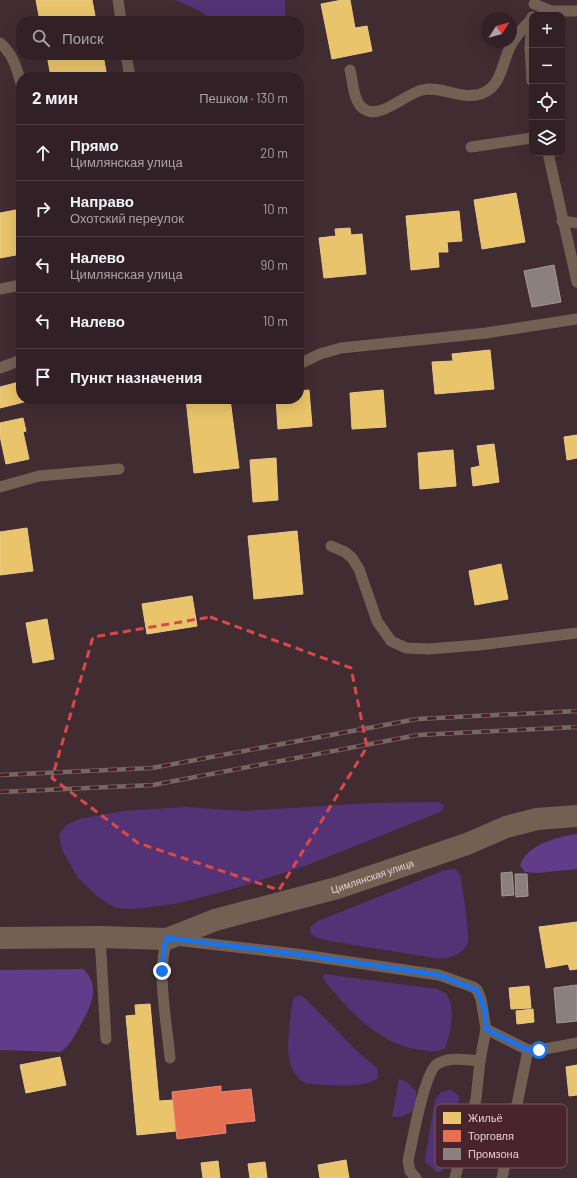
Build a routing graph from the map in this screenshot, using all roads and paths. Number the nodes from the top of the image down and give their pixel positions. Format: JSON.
{"nodes":[{"id":1,"x":118,"y":0,"type":"edge"},
{"id":2,"x":533,"y":11,"type":"edge"},
{"id":3,"x":577,"y":11,"type":"edge"},
{"id":4,"x":120,"y":16,"type":"edge"},
{"id":5,"x":0,"y":43,"type":"edge"},
{"id":6,"x":530,"y":48,"type":"edge"},
{"id":7,"x":127,"y":60,"type":"edge"},
{"id":8,"x":350,"y":70,"type":"dead end"},
{"id":9,"x":18,"y":72,"type":"edge"},
{"id":10,"x":129,"y":72,"type":"edge"},
{"id":11,"x":529,"y":138,"type":"edge"},
{"id":12,"x":471,"y":147,"type":"dead end"},
{"id":13,"x":549,"y":156,"type":"edge"},
{"id":14,"x":562,"y":221,"type":"junction"},
{"id":15,"x":577,"y":223,"type":"edge"},
{"id":16,"x":577,"y":282,"type":"edge"},
{"id":17,"x":16,"y":286,"type":"edge"},
{"id":18,"x":0,"y":289,"type":"edge"},
{"id":19,"x":577,"y":319,"type":"edge"},
{"id":20,"x":16,"y":362,"type":"edge"},
{"id":21,"x":304,"y":362,"type":"edge"},
{"id":22,"x":0,"y":368,"type":"edge"},
{"id":23,"x":119,"y":469,"type":"dead end"},
{"id":24,"x":0,"y":487,"type":"edge"},
{"id":25,"x":331,"y":546,"type":"dead end"},
{"id":26,"x":577,"y":633,"type":"edge"},
{"id":27,"x":577,"y":816,"type":"edge"},
{"id":28,"x":100,"y":937,"type":"junction"},
{"id":29,"x":0,"y":938,"type":"edge"},
{"id":30,"x":167,"y":938,"type":"junction"},
{"id":31,"x":486,"y":1029,"type":"junction"},
{"id":32,"x":106,"y":1039,"type":"dead end"},
{"id":33,"x":577,"y":1043,"type":"edge"},
{"id":34,"x":528,"y":1050,"type":"junction"},
{"id":35,"x":170,"y":1058,"type":"dead end"},
{"id":36,"x":480,"y":1061,"type":"junction"},
{"id":37,"x":474,"y":1104,"type":"edge"},
{"id":38,"x":517,"y":1104,"type":"edge"},
{"id":39,"x":458,"y":1168,"type":"edge"},
{"id":40,"x":504,"y":1168,"type":"edge"},
{"id":41,"x":416,"y":1178,"type":"edge"},
{"id":42,"x":455,"y":1178,"type":"edge"},
{"id":43,"x":502,"y":1178,"type":"edge"}],
"edges":[{"from":1,"to":4,"type":"lane"},
{"from":2,"to":3,"type":"lane"},
{"from":2,"to":6,"type":"lane"},
{"from":2,"to":8,"type":"lane"},
{"from":5,"to":9,"type":"lane"},
{"from":7,"to":10,"type":"lane"},
{"from":11,"to":12,"type":"lane"},
{"from":13,"to":14,"type":"lane"},
{"from":14,"to":15,"type":"lane"},
{"from":14,"to":16,"type":"lane"},
{"from":17,"to":18,"type":"lane"},
{"from":19,"to":21,"type":"lane"},
{"from":20,"to":22,"type":"lane"},
{"from":23,"to":24,"type":"lane"},
{"from":25,"to":26,"type":"lane"},
{"from":27,"to":30,"type":"street","name":"Цимлянская улица"},
{"from":28,"to":29,"type":"street","name":"Цимлянская улица"},
{"from":28,"to":30,"type":"street","name":"Цимлянская улица"},
{"from":28,"to":32,"type":"lane"},
{"from":30,"to":31,"type":"lane","name":"Цимлянская улица"},
{"from":30,"to":35,"type":"lane"},
{"from":31,"to":34,"type":"lane"},
{"from":31,"to":36,"type":"lane"},
{"from":33,"to":34,"type":"lane"},
{"from":34,"to":38,"type":"lane"},
{"from":36,"to":37,"type":"lane"},
{"from":36,"to":41,"type":"lane"},
{"from":39,"to":42,"type":"lane"},
{"from":40,"to":43,"type":"lane"}]}
